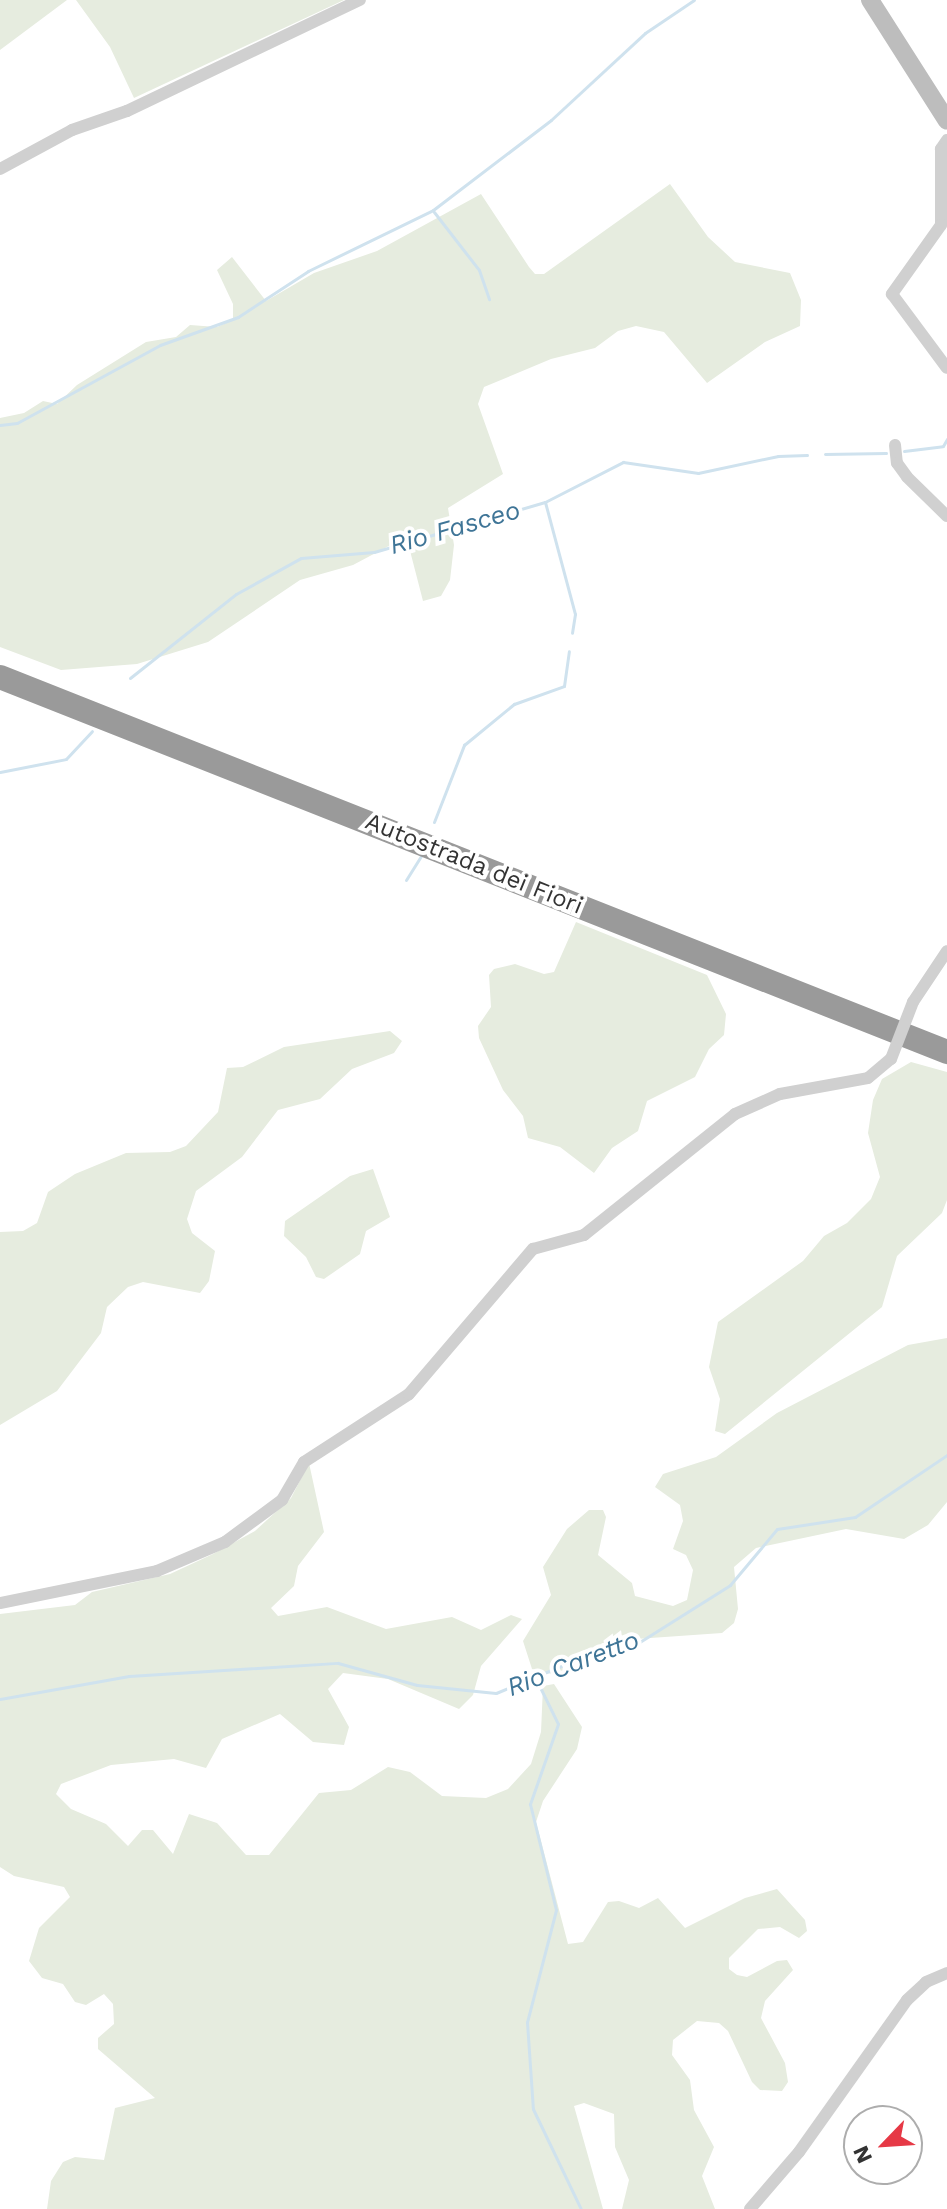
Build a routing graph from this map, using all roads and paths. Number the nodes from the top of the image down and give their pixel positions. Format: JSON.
{"nodes":[{"id":1,"x":360,"y":0,"type":"edge"},
{"id":2,"x":870,"y":0,"type":"edge"},
{"id":3,"x":947,"y":121,"type":"edge"},
{"id":4,"x":947,"y":140,"type":"edge"},
{"id":5,"x":0,"y":169,"type":"edge"},
{"id":6,"x":947,"y":368,"type":"edge"},
{"id":7,"x":895,"y":445,"type":"dead end"},
{"id":8,"x":947,"y":516,"type":"edge"},
{"id":9,"x":0,"y":661,"type":"edge"},
{"id":10,"x":0,"y":677,"type":"edge"},
{"id":11,"x":947,"y":951,"type":"edge"},
{"id":12,"x":947,"y":1036,"type":"edge"},
{"id":13,"x":947,"y":1052,"type":"edge"},
{"id":14,"x":0,"y":1603,"type":"edge"},
{"id":15,"x":947,"y":1973,"type":"edge"},
{"id":16,"x":750,"y":2209,"type":"edge"}],
"edges":[{"from":1,"to":5,"type":"street"},
{"from":2,"to":3,"type":"main road"},
{"from":4,"to":6,"type":"street"},
{"from":7,"to":8,"type":"street"},
{"from":9,"to":12,"type":"highway","name":"Autostrada dei Fiori"},
{"from":10,"to":13,"type":"highway","name":"Autostrada dei Fiori"},
{"from":11,"to":14,"type":"street","bridge":true},
{"from":15,"to":16,"type":"street"}]}
